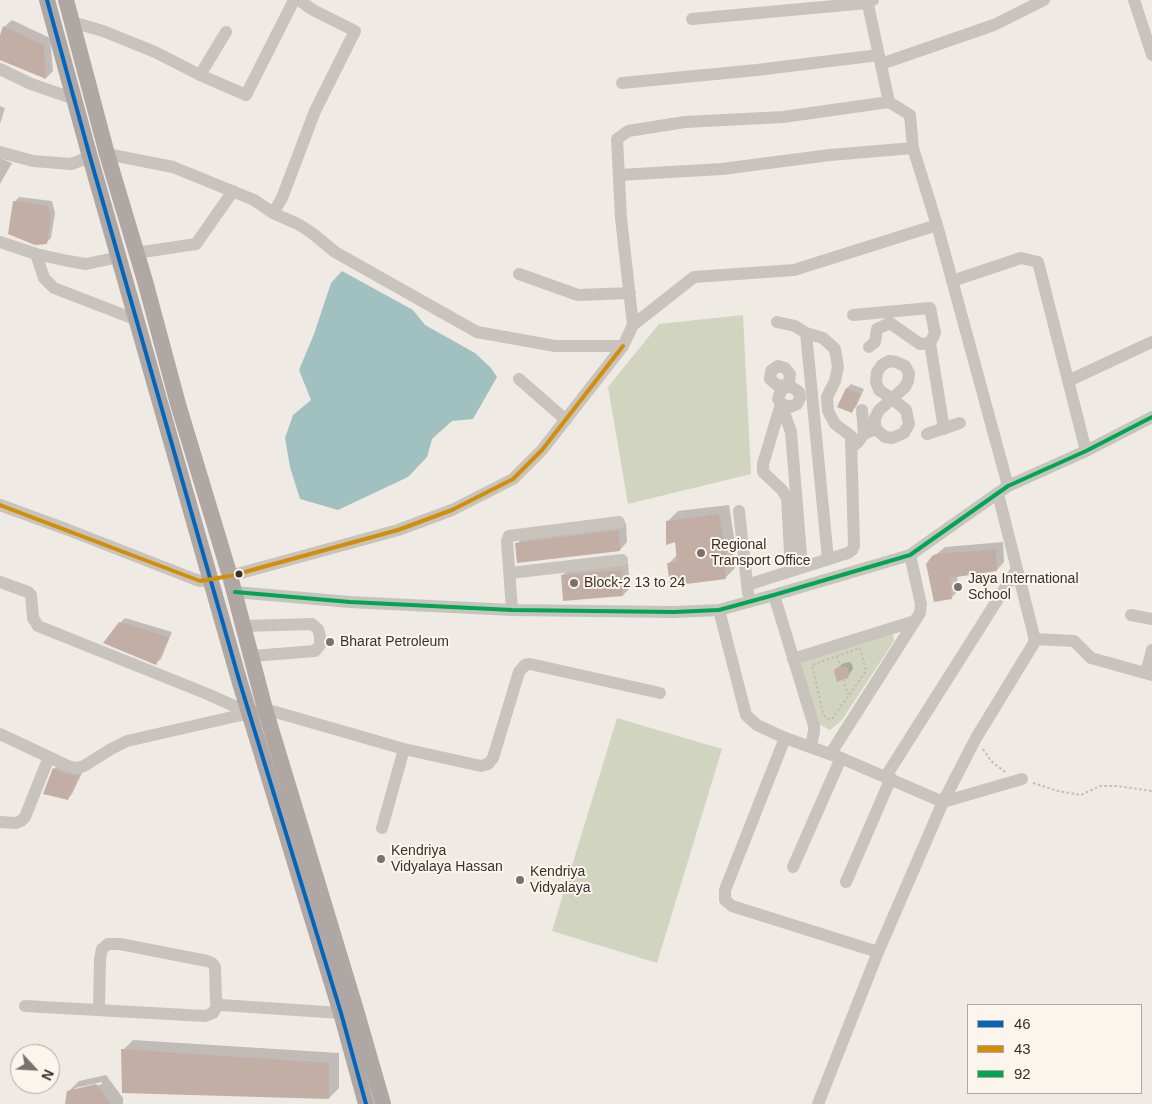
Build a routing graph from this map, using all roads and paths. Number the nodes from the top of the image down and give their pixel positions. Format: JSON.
{"nodes":[{"id":1,"x":47,"y":0,"type":"edge"},
{"id":2,"x":66,"y":0,"type":"edge"},
{"id":3,"x":294,"y":0,"type":"edge"},
{"id":4,"x":299,"y":0,"type":"edge"},
{"id":5,"x":1044,"y":0,"type":"edge"},
{"id":6,"x":1134,"y":0,"type":"edge"},
{"id":7,"x":869,"y":1,"type":"edge"},
{"id":8,"x":692,"y":19,"type":"dead end"},
{"id":9,"x":72,"y":22,"type":"junction"},
{"id":10,"x":226,"y":32,"type":"dead end"},
{"id":11,"x":1152,"y":55,"type":"edge"},
{"id":12,"x":880,"y":59,"type":"junction"},
{"id":13,"x":0,"y":69,"type":"edge"},
{"id":14,"x":200,"y":75,"type":"junction"},
{"id":15,"x":622,"y":83,"type":"dead end"},
{"id":16,"x":75,"y":99,"type":"junction"},
{"id":17,"x":889,"y":102,"type":"junction"},
{"id":18,"x":914,"y":148,"type":"junction"},
{"id":19,"x":0,"y":152,"type":"edge"},
{"id":20,"x":107,"y":154,"type":"junction"},
{"id":21,"x":90,"y":157,"type":"junction"},
{"id":22,"x":619,"y":175,"type":"junction"},
{"id":23,"x":233,"y":191,"type":"junction"},
{"id":24,"x":273,"y":213,"type":"junction"},
{"id":25,"x":937,"y":225,"type":"junction"},
{"id":26,"x":0,"y":242,"type":"edge"},
{"id":27,"x":136,"y":253,"type":"junction"},
{"id":28,"x":36,"y":254,"type":"junction"},
{"id":29,"x":118,"y":257,"type":"junction"},
{"id":30,"x":519,"y":274,"type":"dead end"},
{"id":31,"x":952,"y":282,"type":"junction"},
{"id":32,"x":630,"y":293,"type":"junction"},
{"id":33,"x":854,"y":315,"type":"dead end"},
{"id":34,"x":137,"y":320,"type":"junction"},
{"id":35,"x":777,"y":322,"type":"dead end"},
{"id":36,"x":633,"y":325,"type":"junction"},
{"id":37,"x":806,"y":333,"type":"junction"},
{"id":38,"x":1152,"y":342,"type":"edge"},
{"id":39,"x":930,"y":343,"type":"junction"},
{"id":40,"x":623,"y":346,"type":"junction"},
{"id":41,"x":869,"y":347,"type":"dead end"},
{"id":42,"x":519,"y":379,"type":"dead end"},
{"id":43,"x":1068,"y":381,"type":"junction"},
{"id":44,"x":781,"y":404,"type":"junction"},
{"id":45,"x":862,"y":410,"type":"dead end"},
{"id":46,"x":1152,"y":417,"type":"edge"},
{"id":47,"x":566,"y":420,"type":"junction"},
{"id":48,"x":960,"y":423,"type":"dead end"},
{"id":49,"x":876,"y":429,"type":"junction"},
{"id":50,"x":944,"y":429,"type":"junction"},
{"id":51,"x":864,"y":434,"type":"junction"},
{"id":52,"x":927,"y":434,"type":"dead end"},
{"id":53,"x":851,"y":448,"type":"junction"},
{"id":54,"x":1086,"y":451,"type":"junction"},
{"id":55,"x":1008,"y":486,"type":"junction"},
{"id":56,"x":998,"y":494,"type":"junction"},
{"id":57,"x":0,"y":505,"type":"edge"},
{"id":58,"x":739,"y":511,"type":"dead end"},
{"id":59,"x":619,"y":522,"type":"dead end"},
{"id":60,"x":910,"y":555,"type":"junction"},
{"id":61,"x":828,"y":559,"type":"junction"},
{"id":62,"x":622,"y":560,"type":"dead end"},
{"id":63,"x":797,"y":569,"type":"junction"},
{"id":64,"x":1017,"y":569,"type":"junction"},
{"id":65,"x":510,"y":573,"type":"junction"},
{"id":66,"x":230,"y":576,"type":"junction"},
{"id":67,"x":211,"y":580,"type":"junction"},
{"id":68,"x":0,"y":582,"type":"edge"},
{"id":69,"x":747,"y":585,"type":"junction"},
{"id":70,"x":234,"y":592,"type":"junction"},
{"id":71,"x":774,"y":595,"type":"junction"},
{"id":72,"x":748,"y":602,"type":"junction"},
{"id":73,"x":512,"y":610,"type":"junction"},
{"id":74,"x":719,"y":610,"type":"junction"},
{"id":75,"x":1131,"y":615,"type":"dead end"},
{"id":76,"x":1152,"y":619,"type":"edge"},
{"id":77,"x":916,"y":621,"type":"junction"},
{"id":78,"x":243,"y":626,"type":"junction"},
{"id":79,"x":1035,"y":639,"type":"junction"},
{"id":80,"x":1152,"y":650,"type":"edge"},
{"id":81,"x":252,"y":656,"type":"junction"},
{"id":82,"x":837,"y":656,"type":"junction"},
{"id":83,"x":794,"y":659,"type":"junction"},
{"id":84,"x":840,"y":667,"type":"dead end"},
{"id":85,"x":1149,"y":674,"type":"edge"},
{"id":86,"x":843,"y":679,"type":"dead end"},
{"id":87,"x":660,"y":693,"type":"dead end"},
{"id":88,"x":848,"y":695,"type":"junction"},
{"id":89,"x":258,"y":711,"type":"junction"},
{"id":90,"x":0,"y":734,"type":"edge"},
{"id":91,"x":785,"y":738,"type":"junction"},
{"id":92,"x":976,"y":738,"type":"junction"},
{"id":93,"x":811,"y":746,"type":"junction"},
{"id":94,"x":404,"y":749,"type":"junction"},
{"id":95,"x":836,"y":756,"type":"junction"},
{"id":96,"x":49,"y":757,"type":"junction"},
{"id":97,"x":888,"y":777,"type":"junction"},
{"id":98,"x":1022,"y":779,"type":"junction"},
{"id":99,"x":1152,"y":791,"type":"edge"},
{"id":100,"x":943,"y":802,"type":"junction"},
{"id":101,"x":0,"y":822,"type":"edge"},
{"id":102,"x":382,"y":828,"type":"dead end"},
{"id":103,"x":793,"y":867,"type":"dead end"},
{"id":104,"x":846,"y":882,"type":"dead end"},
{"id":105,"x":878,"y":952,"type":"junction"},
{"id":106,"x":218,"y":1004,"type":"junction"},
{"id":107,"x":25,"y":1006,"type":"dead end"},
{"id":108,"x":99,"y":1010,"type":"junction"},
{"id":109,"x":349,"y":1012,"type":"junction"},
{"id":110,"x":366,"y":1104,"type":"edge"},
{"id":111,"x":383,"y":1104,"type":"edge"},
{"id":112,"x":818,"y":1104,"type":"edge"}],
"edges":[{"from":1,"to":16,"type":"main road"},
{"from":2,"to":9,"type":"main road"},
{"from":3,"to":14,"type":"street"},
{"from":4,"to":24,"type":"street"},
{"from":5,"to":12,"type":"street"},
{"from":6,"to":11,"type":"street"},
{"from":7,"to":8,"type":"street"},
{"from":7,"to":12,"type":"street"},
{"from":9,"to":14,"type":"street"},
{"from":9,"to":20,"type":"main road"},
{"from":10,"to":14,"type":"street"},
{"from":12,"to":15,"type":"street"},
{"from":12,"to":17,"type":"street"},
{"from":13,"to":16,"type":"street"},
{"from":16,"to":21,"type":"main road"},
{"from":17,"to":18,"type":"street"},
{"from":17,"to":22,"type":"street"},
{"from":18,"to":22,"type":"street"},
{"from":18,"to":25,"type":"street"},
{"from":19,"to":21,"type":"street"},
{"from":20,"to":23,"type":"street"},
{"from":20,"to":27,"type":"main road"},
{"from":21,"to":29,"type":"main road"},
{"from":22,"to":32,"type":"street"},
{"from":23,"to":24,"type":"street"},
{"from":23,"to":27,"type":"street"},
{"from":24,"to":40,"type":"street"},
{"from":25,"to":31,"type":"street"},
{"from":25,"to":36,"type":"street"},
{"from":26,"to":28,"type":"street"},
{"from":27,"to":29,"type":"main road"},
{"from":27,"to":66,"type":"main road"},
{"from":28,"to":29,"type":"street"},
{"from":28,"to":34,"type":"street"},
{"from":29,"to":34,"type":"main road"},
{"from":30,"to":32,"type":"street"},
{"from":31,"to":43,"type":"street"},
{"from":31,"to":55,"type":"street"},
{"from":32,"to":36,"type":"street"},
{"from":33,"to":39,"type":"street"},
{"from":34,"to":67,"type":"main road"},
{"from":35,"to":37,"type":"street"},
{"from":36,"to":40,"type":"street"},
{"from":37,"to":53,"type":"street"},
{"from":37,"to":61,"type":"street"},
{"from":38,"to":43,"type":"street"},
{"from":39,"to":41,"type":"street"},
{"from":39,"to":50,"type":"street"},
{"from":40,"to":47,"type":"street"},
{"from":42,"to":47,"type":"street"},
{"from":43,"to":54,"type":"street"},
{"from":44,"to":44,"type":"street"},
{"from":44,"to":63,"type":"street"},
{"from":44,"to":63,"type":"street"},
{"from":45,"to":51,"type":"street"},
{"from":46,"to":54,"type":"street"},
{"from":47,"to":66,"type":"street"},
{"from":48,"to":50,"type":"street"},
{"from":49,"to":49,"type":"street"},
{"from":49,"to":51,"type":"street"},
{"from":50,"to":52,"type":"street"},
{"from":51,"to":53,"type":"street"},
{"from":53,"to":61,"type":"street"},
{"from":54,"to":55,"type":"street"},
{"from":55,"to":56,"type":"street"},
{"from":56,"to":60,"type":"street"},
{"from":56,"to":64,"type":"street"},
{"from":57,"to":67,"type":"street"},
{"from":58,"to":69,"type":"street"},
{"from":59,"to":65,"type":"street"},
{"from":60,"to":71,"type":"street"},
{"from":60,"to":77,"type":"street"},
{"from":61,"to":63,"type":"street"},
{"from":62,"to":65,"type":"street"},
{"from":63,"to":69,"type":"street"},
{"from":64,"to":79,"type":"street"},
{"from":64,"to":97,"type":"street"},
{"from":65,"to":73,"type":"street"},
{"from":66,"to":67,"type":"main road"},
{"from":66,"to":70,"type":"main road"},
{"from":67,"to":89,"type":"main road"},
{"from":68,"to":89,"type":"street"},
{"from":69,"to":72,"type":"street"},
{"from":70,"to":73,"type":"street"},
{"from":70,"to":78,"type":"main road"},
{"from":71,"to":72,"type":"street"},
{"from":71,"to":83,"type":"street"},
{"from":72,"to":74,"type":"street"},
{"from":73,"to":74,"type":"street"},
{"from":74,"to":91,"type":"street"},
{"from":75,"to":76,"type":"street"},
{"from":77,"to":83,"type":"street"},
{"from":77,"to":95,"type":"street"},
{"from":78,"to":81,"type":"main road"},
{"from":78,"to":81,"type":"street"},
{"from":79,"to":85,"type":"street"},
{"from":79,"to":92,"type":"street"},
{"from":80,"to":85,"type":"street"},
{"from":81,"to":89,"type":"main road"},
{"from":82,"to":84,"type":"path"},
{"from":82,"to":88,"type":"path"},
{"from":82,"to":88,"type":"path"},
{"from":83,"to":93,"type":"street"},
{"from":86,"to":88,"type":"path"},
{"from":87,"to":94,"type":"street"},
{"from":89,"to":94,"type":"street"},
{"from":89,"to":96,"type":"street"},
{"from":89,"to":109,"type":"main road"},
{"from":90,"to":96,"type":"street"},
{"from":91,"to":93,"type":"street"},
{"from":91,"to":105,"type":"street"},
{"from":92,"to":98,"type":"path"},
{"from":92,"to":100,"type":"street"},
{"from":93,"to":95,"type":"street"},
{"from":94,"to":102,"type":"street"},
{"from":95,"to":97,"type":"street"},
{"from":95,"to":103,"type":"street"},
{"from":96,"to":101,"type":"street"},
{"from":97,"to":100,"type":"street"},
{"from":97,"to":104,"type":"street"},
{"from":98,"to":99,"type":"path"},
{"from":98,"to":100,"type":"street"},
{"from":100,"to":105,"type":"street"},
{"from":105,"to":112,"type":"street"},
{"from":106,"to":108,"type":"street"},
{"from":106,"to":108,"type":"street"},
{"from":106,"to":109,"type":"street"},
{"from":107,"to":108,"type":"street"},
{"from":109,"to":110,"type":"main road"},
{"from":109,"to":111,"type":"main road"}]}
